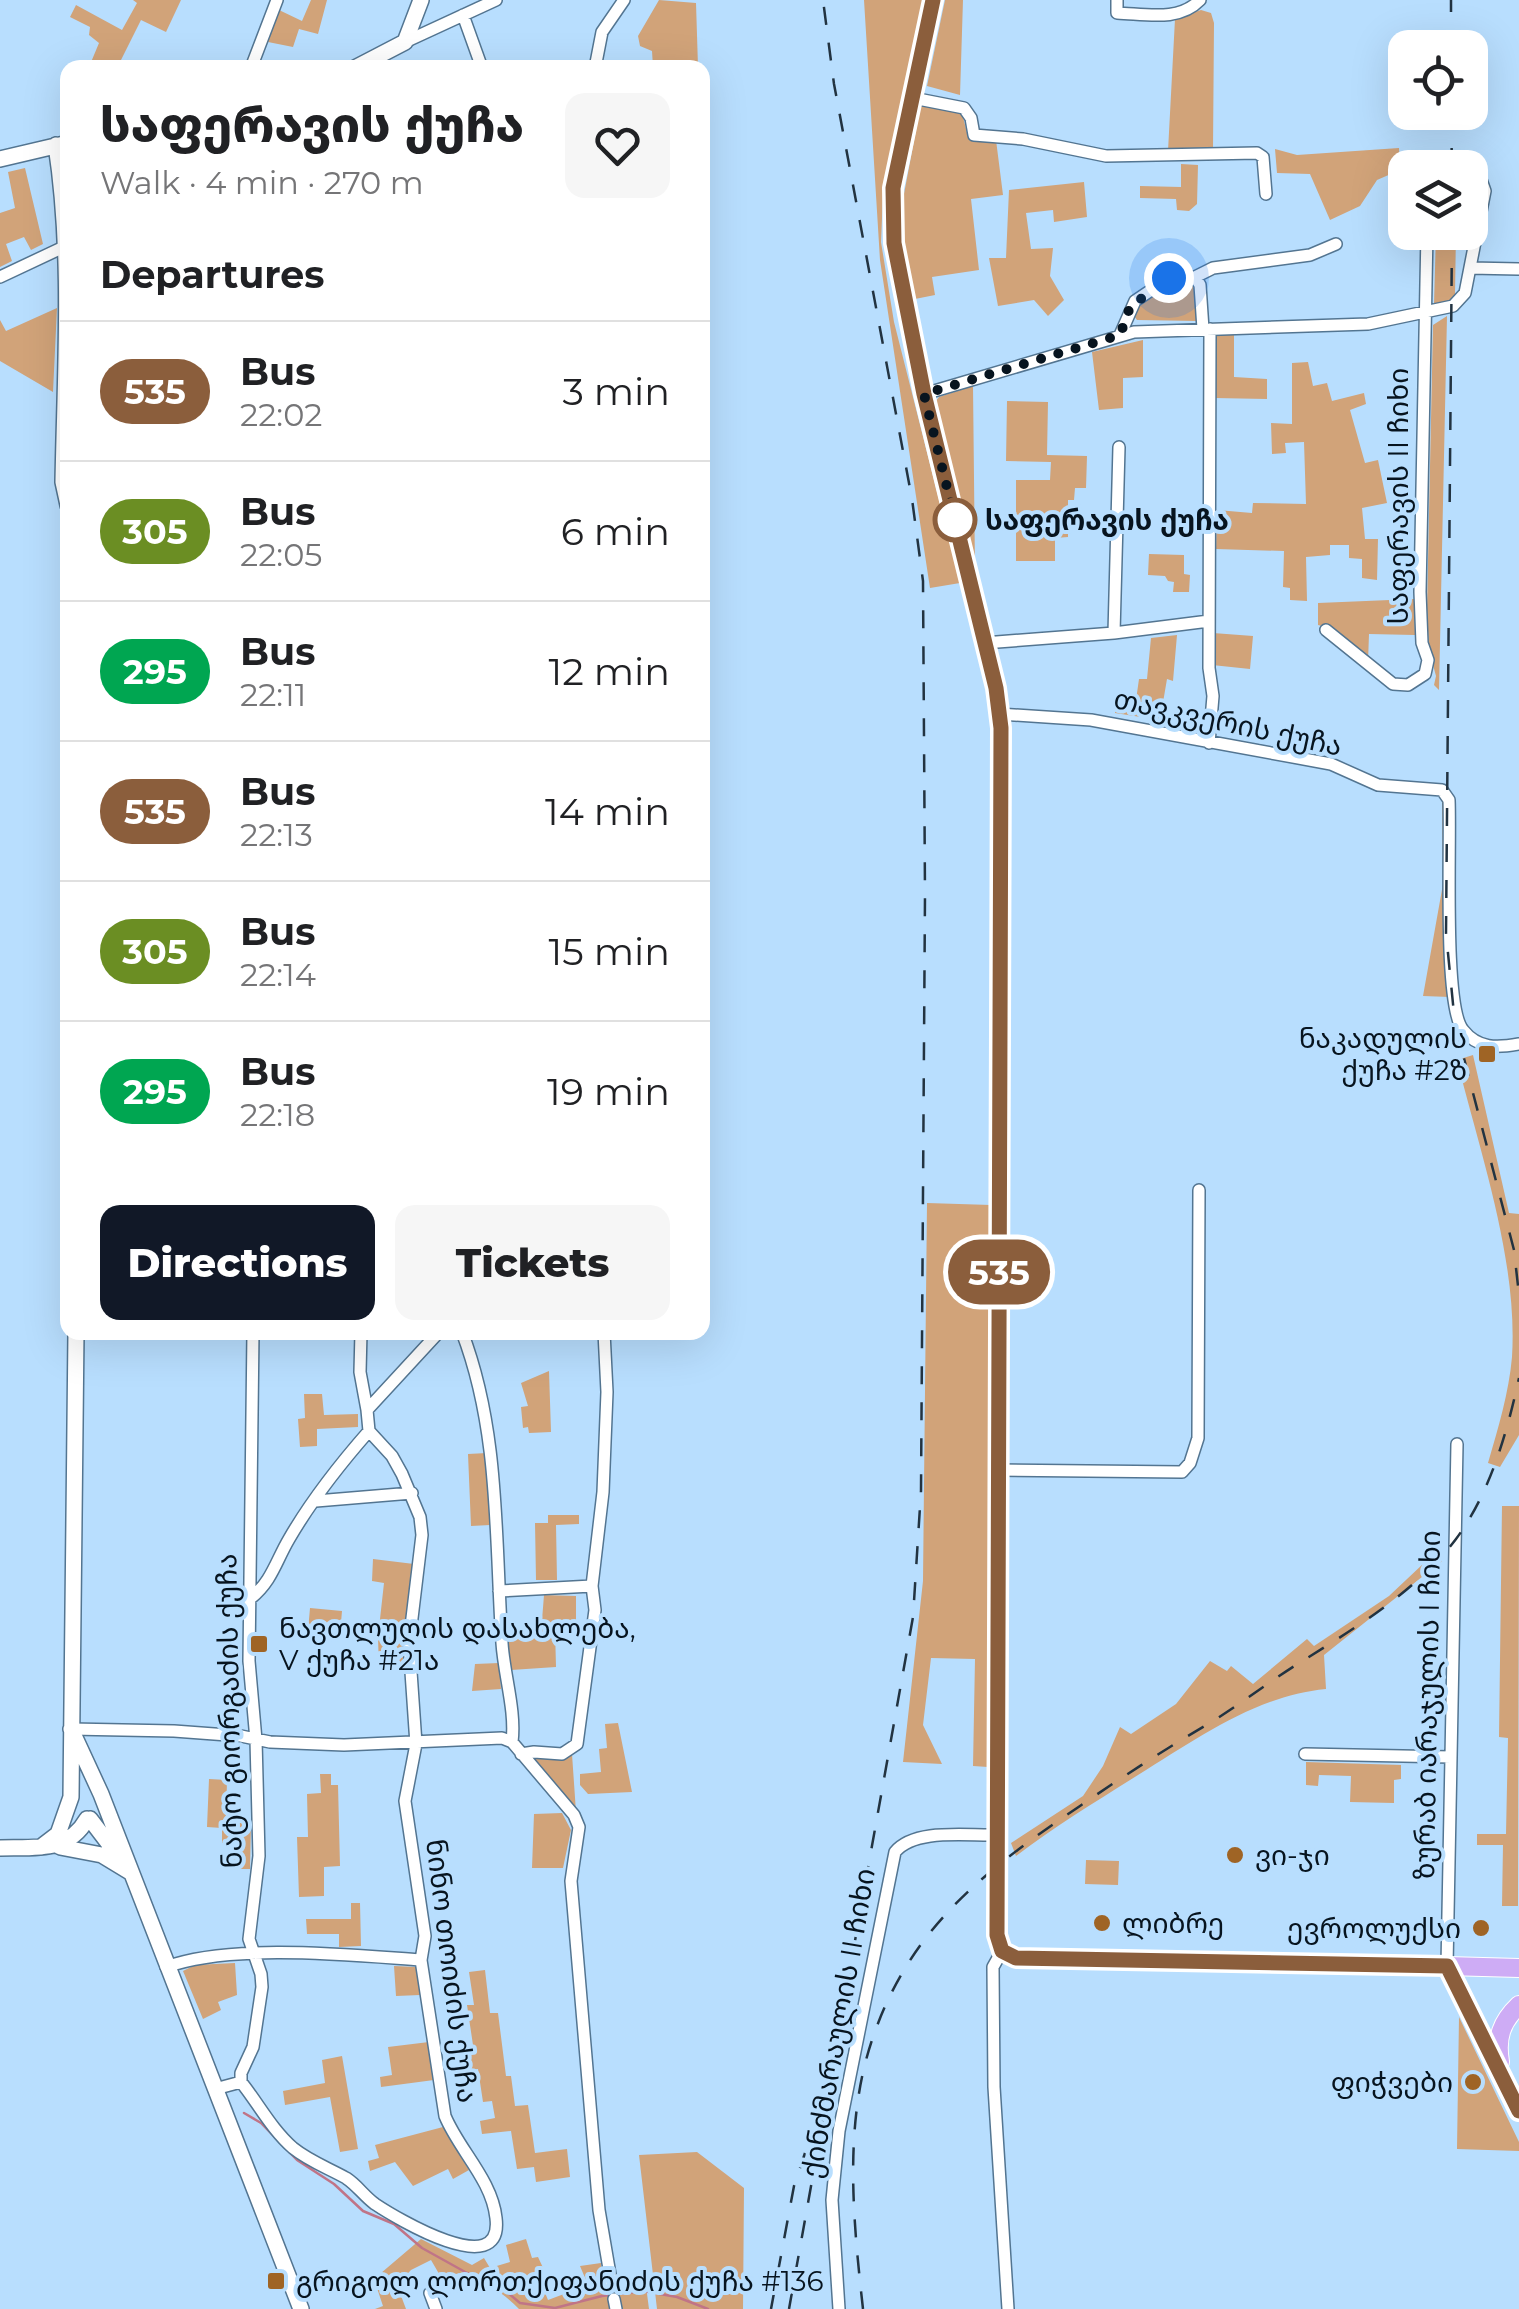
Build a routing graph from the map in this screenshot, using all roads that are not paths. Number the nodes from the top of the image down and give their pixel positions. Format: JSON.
{"nodes":[{"id":1,"x":277,"y":0,"type":"edge"},
{"id":2,"x":420,"y":0,"type":"edge"},
{"id":3,"x":496,"y":0,"type":"edge"},
{"id":4,"x":624,"y":0,"type":"edge"},
{"id":5,"x":933,"y":0,"type":"edge"},
{"id":6,"x":1117,"y":0,"type":"edge"},
{"id":7,"x":1200,"y":0,"type":"edge"},
{"id":8,"x":463,"y":15,"type":"junction"},
{"id":9,"x":405,"y":42,"type":"junction"},
{"id":10,"x":254,"y":60,"type":"edge"},
{"id":11,"x":370,"y":60,"type":"edge"},
{"id":12,"x":479,"y":60,"type":"edge"},
{"id":13,"x":597,"y":60,"type":"edge"},
{"id":14,"x":913,"y":98,"type":"junction"},
{"id":15,"x":60,"y":144,"type":"edge"},
{"id":16,"x":0,"y":159,"type":"edge"},
{"id":17,"x":1266,"y":194,"type":"dead end"},
{"id":18,"x":1336,"y":244,"type":"dead end"},
{"id":19,"x":60,"y":249,"type":"edge"},
{"id":20,"x":1426,"y":250,"type":"edge"},
{"id":21,"x":1474,"y":250,"type":"edge"},
{"id":22,"x":1470,"y":268,"type":"junction"},
{"id":23,"x":1519,"y":270,"type":"edge"},
{"id":24,"x":0,"y":277,"type":"edge"},
{"id":25,"x":1195,"y":277,"type":"junction"},
{"id":26,"x":1424,"y":314,"type":"junction"},
{"id":27,"x":1206,"y":329,"type":"junction"},
{"id":28,"x":1120,"y":335,"type":"junction"},
{"id":29,"x":924,"y":394,"type":"junction"},
{"id":30,"x":1119,"y":447,"type":"dead end"},
{"id":31,"x":1209,"y":621,"type":"junction"},
{"id":32,"x":1326,"y":630,"type":"dead end"},
{"id":33,"x":1114,"y":633,"type":"junction"},
{"id":34,"x":984,"y":643,"type":"junction"},
{"id":35,"x":999,"y":714,"type":"junction"},
{"id":36,"x":1210,"y":744,"type":"junction"},
{"id":37,"x":1519,"y":1044,"type":"edge"},
{"id":38,"x":1200,"y":1190,"type":"dead end"},
{"id":39,"x":76,"y":1340,"type":"edge"},
{"id":40,"x":253,"y":1340,"type":"edge"},
{"id":41,"x":360,"y":1340,"type":"edge"},
{"id":42,"x":432,"y":1340,"type":"edge"},
{"id":43,"x":465,"y":1340,"type":"edge"},
{"id":44,"x":604,"y":1340,"type":"edge"},
{"id":45,"x":367,"y":1410,"type":"junction"},
{"id":46,"x":369,"y":1431,"type":"junction"},
{"id":47,"x":1457,"y":1444,"type":"dead end"},
{"id":48,"x":998,"y":1470,"type":"junction"},
{"id":49,"x":412,"y":1494,"type":"junction"},
{"id":50,"x":316,"y":1501,"type":"junction"},
{"id":51,"x":592,"y":1586,"type":"junction"},
{"id":52,"x":500,"y":1591,"type":"junction"},
{"id":53,"x":251,"y":1598,"type":"junction"},
{"id":54,"x":71,"y":1729,"type":"junction"},
{"id":55,"x":256,"y":1740,"type":"junction"},
{"id":56,"x":512,"y":1742,"type":"junction"},
{"id":57,"x":416,"y":1744,"type":"junction"},
{"id":58,"x":521,"y":1754,"type":"junction"},
{"id":59,"x":1306,"y":1754,"type":"dead end"},
{"id":60,"x":1451,"y":1757,"type":"junction"},
{"id":61,"x":100,"y":1796,"type":"junction"},
{"id":62,"x":70,"y":1800,"type":"junction"},
{"id":63,"x":88,"y":1819,"type":"junction"},
{"id":64,"x":996,"y":1835,"type":"junction"},
{"id":65,"x":47,"y":1847,"type":"junction"},
{"id":66,"x":0,"y":1848,"type":"edge"},
{"id":67,"x":130,"y":1872,"type":"junction"},
{"id":68,"x":1002,"y":1951,"type":"junction"},
{"id":69,"x":253,"y":1955,"type":"junction"},
{"id":70,"x":421,"y":1960,"type":"junction"},
{"id":71,"x":166,"y":1966,"type":"junction"},
{"id":72,"x":1447,"y":1966,"type":"junction"},
{"id":73,"x":1519,"y":1968,"type":"edge"},
{"id":74,"x":1519,"y":2005,"type":"edge"},
{"id":75,"x":1503,"y":2077,"type":"junction"},
{"id":76,"x":240,"y":2082,"type":"junction"},
{"id":77,"x":215,"y":2089,"type":"junction"},
{"id":78,"x":1519,"y":2111,"type":"edge"},
{"id":79,"x":430,"y":2293,"type":"dead end"},
{"id":80,"x":614,"y":2298,"type":"edge"},
{"id":81,"x":301,"y":2309,"type":"edge"},
{"id":82,"x":436,"y":2309,"type":"edge"},
{"id":83,"x":839,"y":2309,"type":"edge"},
{"id":84,"x":1008,"y":2309,"type":"edge"}],
"edges":[{"from":1,"to":10,"type":"street"},
{"from":2,"to":9,"type":"main road"},
{"from":3,"to":8,"type":"street"},
{"from":4,"to":13,"type":"street"},
{"from":5,"to":14,"type":"main road"},
{"from":6,"to":7,"type":"street"},
{"from":8,"to":9,"type":"street"},
{"from":8,"to":12,"type":"street"},
{"from":9,"to":11,"type":"main road"},
{"from":14,"to":17,"type":"street"},
{"from":14,"to":29,"type":"main road"},
{"from":15,"to":16,"type":"main road"},
{"from":18,"to":25,"type":"street"},
{"from":19,"to":24,"type":"street"},
{"from":20,"to":26,"type":"street"},
{"from":21,"to":22,"type":"street"},
{"from":22,"to":23,"type":"street"},
{"from":22,"to":26,"type":"street"},
{"from":25,"to":27,"type":"street"},
{"from":25,"to":28,"type":"street"},
{"from":26,"to":27,"type":"street"},
{"from":26,"to":32,"type":"street","name":"საფერავის II ჩიხი"},
{"from":27,"to":28,"type":"street"},
{"from":27,"to":31,"type":"street"},
{"from":28,"to":29,"type":"street"},
{"from":29,"to":34,"type":"main road"},
{"from":30,"to":33,"type":"street"},
{"from":31,"to":33,"type":"street"},
{"from":31,"to":36,"type":"street"},
{"from":33,"to":34,"type":"street"},
{"from":34,"to":35,"type":"main road"},
{"from":35,"to":36,"type":"street","name":"თავკვერის ქუჩა"},
{"from":35,"to":48,"type":"main road"},
{"from":36,"to":37,"type":"street","name":"თავკვერის ქუჩა"},
{"from":38,"to":48,"type":"street"},
{"from":39,"to":54,"type":"main road"},
{"from":40,"to":53,"type":"street","name":"ნატო გიორგაძის ქუჩა"},
{"from":41,"to":45,"type":"street"},
{"from":42,"to":45,"type":"street"},
{"from":43,"to":52,"type":"street"},
{"from":44,"to":51,"type":"street"},
{"from":45,"to":46,"type":"street"},
{"from":46,"to":49,"type":"street","name":"ნინო თოიძის ქუჩა"},
{"from":46,"to":50,"type":"street"},
{"from":47,"to":60,"type":"street","name":"ზურაბ იარაჯულის I ჩიხი"},
{"from":48,"to":64,"type":"main road"},
{"from":49,"to":50,"type":"street"},
{"from":49,"to":57,"type":"street","name":"ნინო თოიძის ქუჩა"},
{"from":50,"to":53,"type":"street"},
{"from":51,"to":52,"type":"street"},
{"from":51,"to":58,"type":"street"},
{"from":52,"to":56,"type":"street"},
{"from":53,"to":55,"type":"street","name":"ნატო გიორგაძის ქუჩა"},
{"from":54,"to":55,"type":"street"},
{"from":54,"to":61,"type":"main road"},
{"from":54,"to":62,"type":"main road"},
{"from":55,"to":57,"type":"street"},
{"from":55,"to":69,"type":"street","name":"ნატო გიორგაძის ქუჩა"},
{"from":56,"to":57,"type":"street"},
{"from":56,"to":58,"type":"street"},
{"from":57,"to":70,"type":"street","name":"ნინო თოიძის ქუჩა"},
{"from":58,"to":80,"type":"street"},
{"from":59,"to":60,"type":"street"},
{"from":60,"to":72,"type":"street","name":"ზურაბ იარაჯულის I ჩიხი"},
{"from":61,"to":62,"type":"main road"},
{"from":61,"to":63,"type":"main road"},
{"from":61,"to":67,"type":"main road"},
{"from":62,"to":63,"type":"main road"},
{"from":62,"to":65,"type":"main road"},
{"from":63,"to":65,"type":"main road"},
{"from":63,"to":67,"type":"main road"},
{"from":64,"to":68,"type":"main road"},
{"from":64,"to":83,"type":"street","name":"ქინძმარაულის II ჩიხი"},
{"from":65,"to":66,"type":"main road"},
{"from":65,"to":67,"type":"main road"},
{"from":67,"to":71,"type":"main road"},
{"from":68,"to":72,"type":"main road"},
{"from":68,"to":84,"type":"street"},
{"from":69,"to":70,"type":"street"},
{"from":69,"to":71,"type":"street"},
{"from":69,"to":76,"type":"street","name":"ნატო გიორგაძის ქუჩა"},
{"from":70,"to":76,"type":"street","name":"ნინო თოიძის ქუჩა"},
{"from":71,"to":77,"type":"main road"},
{"from":72,"to":73,"type":"main road"},
{"from":72,"to":75,"type":"main road"},
{"from":74,"to":75,"type":"main road"},
{"from":75,"to":78,"type":"main road"},
{"from":76,"to":77,"type":"street"},
{"from":77,"to":81,"type":"main road"},
{"from":79,"to":82,"type":"street"}]}
